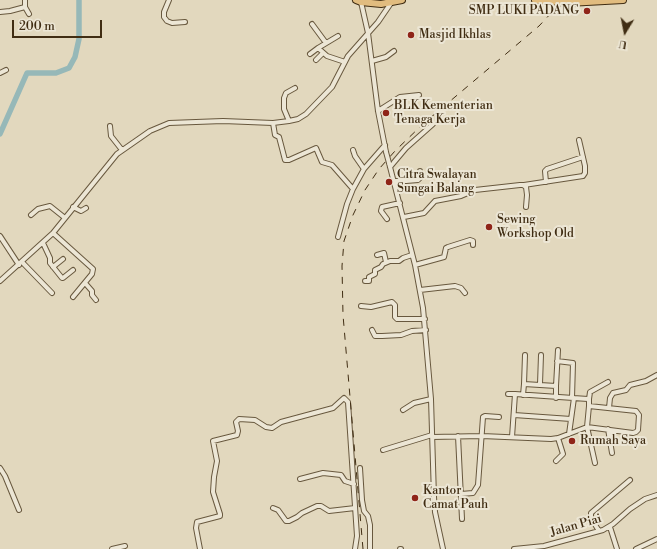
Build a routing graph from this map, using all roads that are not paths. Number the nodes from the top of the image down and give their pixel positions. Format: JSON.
{"nodes":[{"id":1,"x":25,"y":0,"type":"edge"},
{"id":2,"x":169,"y":0,"type":"edge"},
{"id":3,"x":373,"y":0,"type":"edge"},
{"id":4,"x":381,"y":0,"type":"edge"},
{"id":5,"x":402,"y":0,"type":"edge"},
{"id":6,"x":536,"y":0,"type":"edge"},
{"id":7,"x":623,"y":0,"type":"edge"},
{"id":8,"x":359,"y":1,"type":"edge"},
{"id":9,"x":391,"y":3,"type":"junction"},
{"id":10,"x":25,"y":7,"type":"junction"},
{"id":11,"x":0,"y":12,"type":"edge"},
{"id":12,"x":29,"y":14,"type":"dead end"},
{"id":13,"x":185,"y":22,"type":"dead end"},
{"id":14,"x":312,"y":24,"type":"dead end"},
{"id":15,"x":368,"y":33,"type":"junction"},
{"id":16,"x":338,"y":36,"type":"dead end"},
{"id":17,"x":326,"y":43,"type":"junction"},
{"id":18,"x":318,"y":48,"type":"junction"},
{"id":19,"x":394,"y":51,"type":"dead end"},
{"id":20,"x":323,"y":53,"type":"junction"},
{"id":21,"x":310,"y":54,"type":"dead end"},
{"id":22,"x":316,"y":60,"type":"dead end"},
{"id":23,"x":372,"y":61,"type":"junction"},
{"id":24,"x":345,"y":62,"type":"junction"},
{"id":25,"x":6,"y":70,"type":"dead end"},
{"id":26,"x":0,"y":72,"type":"edge"},
{"id":27,"x":296,"y":88,"type":"dead end"},
{"id":28,"x":420,"y":96,"type":"dead end"},
{"id":29,"x":378,"y":111,"type":"junction"},
{"id":30,"x":289,"y":121,"type":"junction"},
{"id":31,"x":273,"y":123,"type":"junction"},
{"id":32,"x":433,"y":124,"type":"dead end"},
{"id":33,"x":110,"y":126,"type":"dead end"},
{"id":34,"x":579,"y":140,"type":"dead end"},
{"id":35,"x":385,"y":145,"type":"junction"},
{"id":36,"x":122,"y":150,"type":"junction"},
{"id":37,"x":353,"y":150,"type":"dead end"},
{"id":38,"x":583,"y":157,"type":"junction"},
{"id":39,"x":390,"y":165,"type":"junction"},
{"id":40,"x":364,"y":169,"type":"junction"},
{"id":41,"x":420,"y":171,"type":"dead end"},
{"id":42,"x":394,"y":181,"type":"junction"},
{"id":43,"x":546,"y":182,"type":"junction"},
{"id":44,"x":523,"y":185,"type":"junction"},
{"id":45,"x":353,"y":189,"type":"junction"},
{"id":46,"x":400,"y":203,"type":"junction"},
{"id":47,"x":73,"y":207,"type":"junction"},
{"id":48,"x":526,"y":207,"type":"dead end"},
{"id":49,"x":86,"y":208,"type":"dead end"},
{"id":50,"x":30,"y":215,"type":"dead end"},
{"id":51,"x":404,"y":217,"type":"junction"},
{"id":52,"x":65,"y":218,"type":"junction"},
{"id":53,"x":387,"y":219,"type":"dead end"},
{"id":54,"x":53,"y":233,"type":"junction"},
{"id":55,"x":0,"y":236,"type":"edge"},
{"id":56,"x":338,"y":237,"type":"dead end"},
{"id":57,"x":42,"y":243,"type":"junction"},
{"id":58,"x":473,"y":245,"type":"dead end"},
{"id":59,"x":377,"y":255,"type":"dead end"},
{"id":60,"x":412,"y":255,"type":"junction"},
{"id":61,"x":63,"y":259,"type":"dead end"},
{"id":62,"x":386,"y":262,"type":"junction"},
{"id":63,"x":20,"y":263,"type":"junction"},
{"id":64,"x":415,"y":265,"type":"junction"},
{"id":65,"x":53,"y":267,"type":"junction"},
{"id":66,"x":73,"y":270,"type":"dead end"},
{"id":67,"x":0,"y":281,"type":"edge"},
{"id":68,"x":365,"y":281,"type":"dead end"},
{"id":69,"x":85,"y":284,"type":"junction"},
{"id":70,"x":420,"y":290,"type":"junction"},
{"id":71,"x":465,"y":292,"type":"dead end"},
{"id":72,"x":52,"y":293,"type":"dead end"},
{"id":73,"x":73,"y":297,"type":"dead end"},
{"id":74,"x":96,"y":300,"type":"dead end"},
{"id":75,"x":361,"y":306,"type":"dead end"},
{"id":76,"x":425,"y":319,"type":"junction"},
{"id":77,"x":372,"y":330,"type":"dead end"},
{"id":78,"x":426,"y":330,"type":"junction"},
{"id":79,"x":558,"y":350,"type":"dead end"},
{"id":80,"x":541,"y":354,"type":"dead end"},
{"id":81,"x":525,"y":355,"type":"dead end"},
{"id":82,"x":557,"y":361,"type":"junction"},
{"id":83,"x":657,"y":375,"type":"edge"},
{"id":84,"x":608,"y":382,"type":"dead end"},
{"id":85,"x":524,"y":384,"type":"junction"},
{"id":86,"x":540,"y":384,"type":"junction"},
{"id":87,"x":556,"y":386,"type":"junction"},
{"id":88,"x":508,"y":394,"type":"dead end"},
{"id":89,"x":515,"y":394,"type":"junction"},
{"id":90,"x":523,"y":395,"type":"junction"},
{"id":91,"x":556,"y":398,"type":"junction"},
{"id":92,"x":573,"y":398,"type":"junction"},
{"id":93,"x":431,"y":399,"type":"junction"},
{"id":94,"x":589,"y":399,"type":"junction"},
{"id":95,"x":589,"y":406,"type":"junction"},
{"id":96,"x":610,"y":408,"type":"junction"},
{"id":97,"x":403,"y":410,"type":"dead end"},
{"id":98,"x":514,"y":415,"type":"junction"},
{"id":99,"x":499,"y":417,"type":"dead end"},
{"id":100,"x":571,"y":419,"type":"junction"},
{"id":101,"x":587,"y":427,"type":"junction"},
{"id":102,"x":608,"y":429,"type":"junction"},
{"id":103,"x":569,"y":434,"type":"junction"},
{"id":104,"x":432,"y":436,"type":"junction"},
{"id":105,"x":458,"y":436,"type":"junction"},
{"id":106,"x":482,"y":436,"type":"junction"},
{"id":107,"x":512,"y":437,"type":"junction"},
{"id":108,"x":558,"y":438,"type":"junction"},
{"id":109,"x":383,"y":450,"type":"dead end"},
{"id":110,"x":612,"y":452,"type":"dead end"},
{"id":111,"x":556,"y":460,"type":"dead end"},
{"id":112,"x":595,"y":463,"type":"dead end"},
{"id":113,"x":0,"y":468,"type":"edge"},
{"id":114,"x":360,"y":468,"type":"dead end"},
{"id":115,"x":300,"y":479,"type":"dead end"},
{"id":116,"x":630,"y":480,"type":"dead end"},
{"id":117,"x":354,"y":484,"type":"junction"},
{"id":118,"x":461,"y":494,"type":"junction"},
{"id":119,"x":657,"y":495,"type":"edge"},
{"id":120,"x":273,"y":508,"type":"dead end"},
{"id":121,"x":355,"y":508,"type":"junction"},
{"id":122,"x":19,"y":510,"type":"dead end"},
{"id":123,"x":462,"y":518,"type":"dead end"},
{"id":124,"x":610,"y":526,"type":"junction"},
{"id":125,"x":599,"y":531,"type":"junction"},
{"id":126,"x":657,"y":540,"type":"edge"},
{"id":127,"x":125,"y":546,"type":"dead end"},
{"id":128,"x":642,"y":548,"type":"edge"},
{"id":129,"x":112,"y":549,"type":"edge"},
{"id":130,"x":200,"y":549,"type":"edge"},
{"id":131,"x":355,"y":549,"type":"edge"},
{"id":132,"x":370,"y":549,"type":"edge"},
{"id":133,"x":443,"y":549,"type":"edge"},
{"id":134,"x":514,"y":549,"type":"edge"},
{"id":135,"x":617,"y":549,"type":"edge"},
{"id":136,"x":636,"y":549,"type":"edge"}],
"edges":[{"from":1,"to":10,"type":"street"},
{"from":2,"to":13,"type":"street"},
{"from":3,"to":4,"type":"highway"},
{"from":5,"to":9,"type":"highway"},
{"from":6,"to":7,"type":"highway","bridge":true},
{"from":8,"to":9,"type":"highway"},
{"from":8,"to":15,"type":"street"},
{"from":9,"to":15,"type":"street"},
{"from":10,"to":11,"type":"street"},
{"from":10,"to":12,"type":"street"},
{"from":14,"to":17,"type":"street"},
{"from":15,"to":23,"type":"street"},
{"from":15,"to":24,"type":"street"},
{"from":16,"to":17,"type":"street"},
{"from":17,"to":18,"type":"street"},
{"from":18,"to":20,"type":"street"},
{"from":18,"to":21,"type":"street"},
{"from":19,"to":23,"type":"street"},
{"from":20,"to":22,"type":"street"},
{"from":20,"to":24,"type":"street"},
{"from":23,"to":29,"type":"street"},
{"from":24,"to":30,"type":"street"},
{"from":25,"to":26,"type":"street"},
{"from":27,"to":30,"type":"street"},
{"from":28,"to":29,"type":"street"},
{"from":29,"to":35,"type":"street"},
{"from":30,"to":31,"type":"street"},
{"from":31,"to":36,"type":"street"},
{"from":31,"to":45,"type":"street"},
{"from":32,"to":39,"type":"street"},
{"from":33,"to":36,"type":"street"},
{"from":34,"to":38,"type":"street"},
{"from":35,"to":39,"type":"street","bridge":true},
{"from":35,"to":40,"type":"street"},
{"from":36,"to":47,"type":"street"},
{"from":37,"to":40,"type":"street"},
{"from":38,"to":43,"type":"street"},
{"from":38,"to":43,"type":"street"},
{"from":39,"to":42,"type":"street"},
{"from":40,"to":45,"type":"street"},
{"from":41,"to":42,"type":"street"},
{"from":42,"to":46,"type":"street"},
{"from":43,"to":44,"type":"street"},
{"from":44,"to":48,"type":"street"},
{"from":44,"to":51,"type":"street"},
{"from":45,"to":56,"type":"street"},
{"from":46,"to":51,"type":"street"},
{"from":46,"to":53,"type":"street"},
{"from":47,"to":49,"type":"street"},
{"from":47,"to":52,"type":"street"},
{"from":50,"to":52,"type":"street"},
{"from":51,"to":60,"type":"street"},
{"from":52,"to":54,"type":"street"},
{"from":54,"to":57,"type":"street"},
{"from":54,"to":69,"type":"street"},
{"from":55,"to":63,"type":"street"},
{"from":57,"to":63,"type":"street"},
{"from":57,"to":65,"type":"street"},
{"from":58,"to":64,"type":"street"},
{"from":59,"to":62,"type":"street"},
{"from":60,"to":62,"type":"street"},
{"from":60,"to":64,"type":"street"},
{"from":61,"to":65,"type":"street"},
{"from":62,"to":68,"type":"street"},
{"from":63,"to":67,"type":"street"},
{"from":63,"to":72,"type":"street"},
{"from":64,"to":70,"type":"street"},
{"from":65,"to":66,"type":"street"},
{"from":69,"to":73,"type":"street"},
{"from":69,"to":74,"type":"street"},
{"from":70,"to":71,"type":"street"},
{"from":70,"to":76,"type":"street"},
{"from":75,"to":76,"type":"street"},
{"from":76,"to":78,"type":"street"},
{"from":77,"to":78,"type":"street"},
{"from":78,"to":93,"type":"street"},
{"from":79,"to":82,"type":"street"},
{"from":80,"to":86,"type":"street"},
{"from":81,"to":85,"type":"street"},
{"from":82,"to":87,"type":"street"},
{"from":82,"to":92,"type":"street"},
{"from":83,"to":96,"type":"street"},
{"from":84,"to":94,"type":"street"},
{"from":85,"to":86,"type":"street"},
{"from":85,"to":90,"type":"street"},
{"from":86,"to":87,"type":"street"},
{"from":87,"to":91,"type":"street"},
{"from":88,"to":89,"type":"street"},
{"from":89,"to":90,"type":"street"},
{"from":89,"to":98,"type":"street"},
{"from":90,"to":91,"type":"street"},
{"from":91,"to":92,"type":"street"},
{"from":92,"to":94,"type":"street"},
{"from":92,"to":100,"type":"street"},
{"from":93,"to":97,"type":"street"},
{"from":93,"to":104,"type":"street"},
{"from":94,"to":95,"type":"street"},
{"from":95,"to":96,"type":"street"},
{"from":95,"to":101,"type":"street"},
{"from":96,"to":102,"type":"street"},
{"from":98,"to":100,"type":"street"},
{"from":98,"to":107,"type":"street"},
{"from":99,"to":106,"type":"street"},
{"from":100,"to":103,"type":"street"},
{"from":101,"to":102,"type":"street"},
{"from":101,"to":103,"type":"street"},
{"from":101,"to":112,"type":"street"},
{"from":102,"to":110,"type":"street"},
{"from":103,"to":108,"type":"street"},
{"from":104,"to":105,"type":"street"},
{"from":104,"to":109,"type":"street"},
{"from":104,"to":133,"type":"street"},
{"from":105,"to":106,"type":"street"},
{"from":105,"to":118,"type":"street"},
{"from":106,"to":107,"type":"street"},
{"from":106,"to":118,"type":"street"},
{"from":107,"to":108,"type":"street"},
{"from":108,"to":111,"type":"street"},
{"from":113,"to":122,"type":"street"},
{"from":114,"to":132,"type":"street"},
{"from":115,"to":117,"type":"street"},
{"from":116,"to":125,"type":"street"},
{"from":117,"to":121,"type":"street"},
{"from":117,"to":130,"type":"street"},
{"from":118,"to":123,"type":"street"},
{"from":119,"to":124,"type":"street","name":"Jalan Piai"},
{"from":120,"to":121,"type":"street"},
{"from":121,"to":131,"type":"street"},
{"from":124,"to":125,"type":"street","name":"Jalan Piai"},
{"from":124,"to":135,"type":"street"},
{"from":125,"to":134,"type":"street","name":"Jalan Piai"},
{"from":126,"to":128,"type":"street"},
{"from":127,"to":129,"type":"street"},
{"from":128,"to":136,"type":"street"}]}
